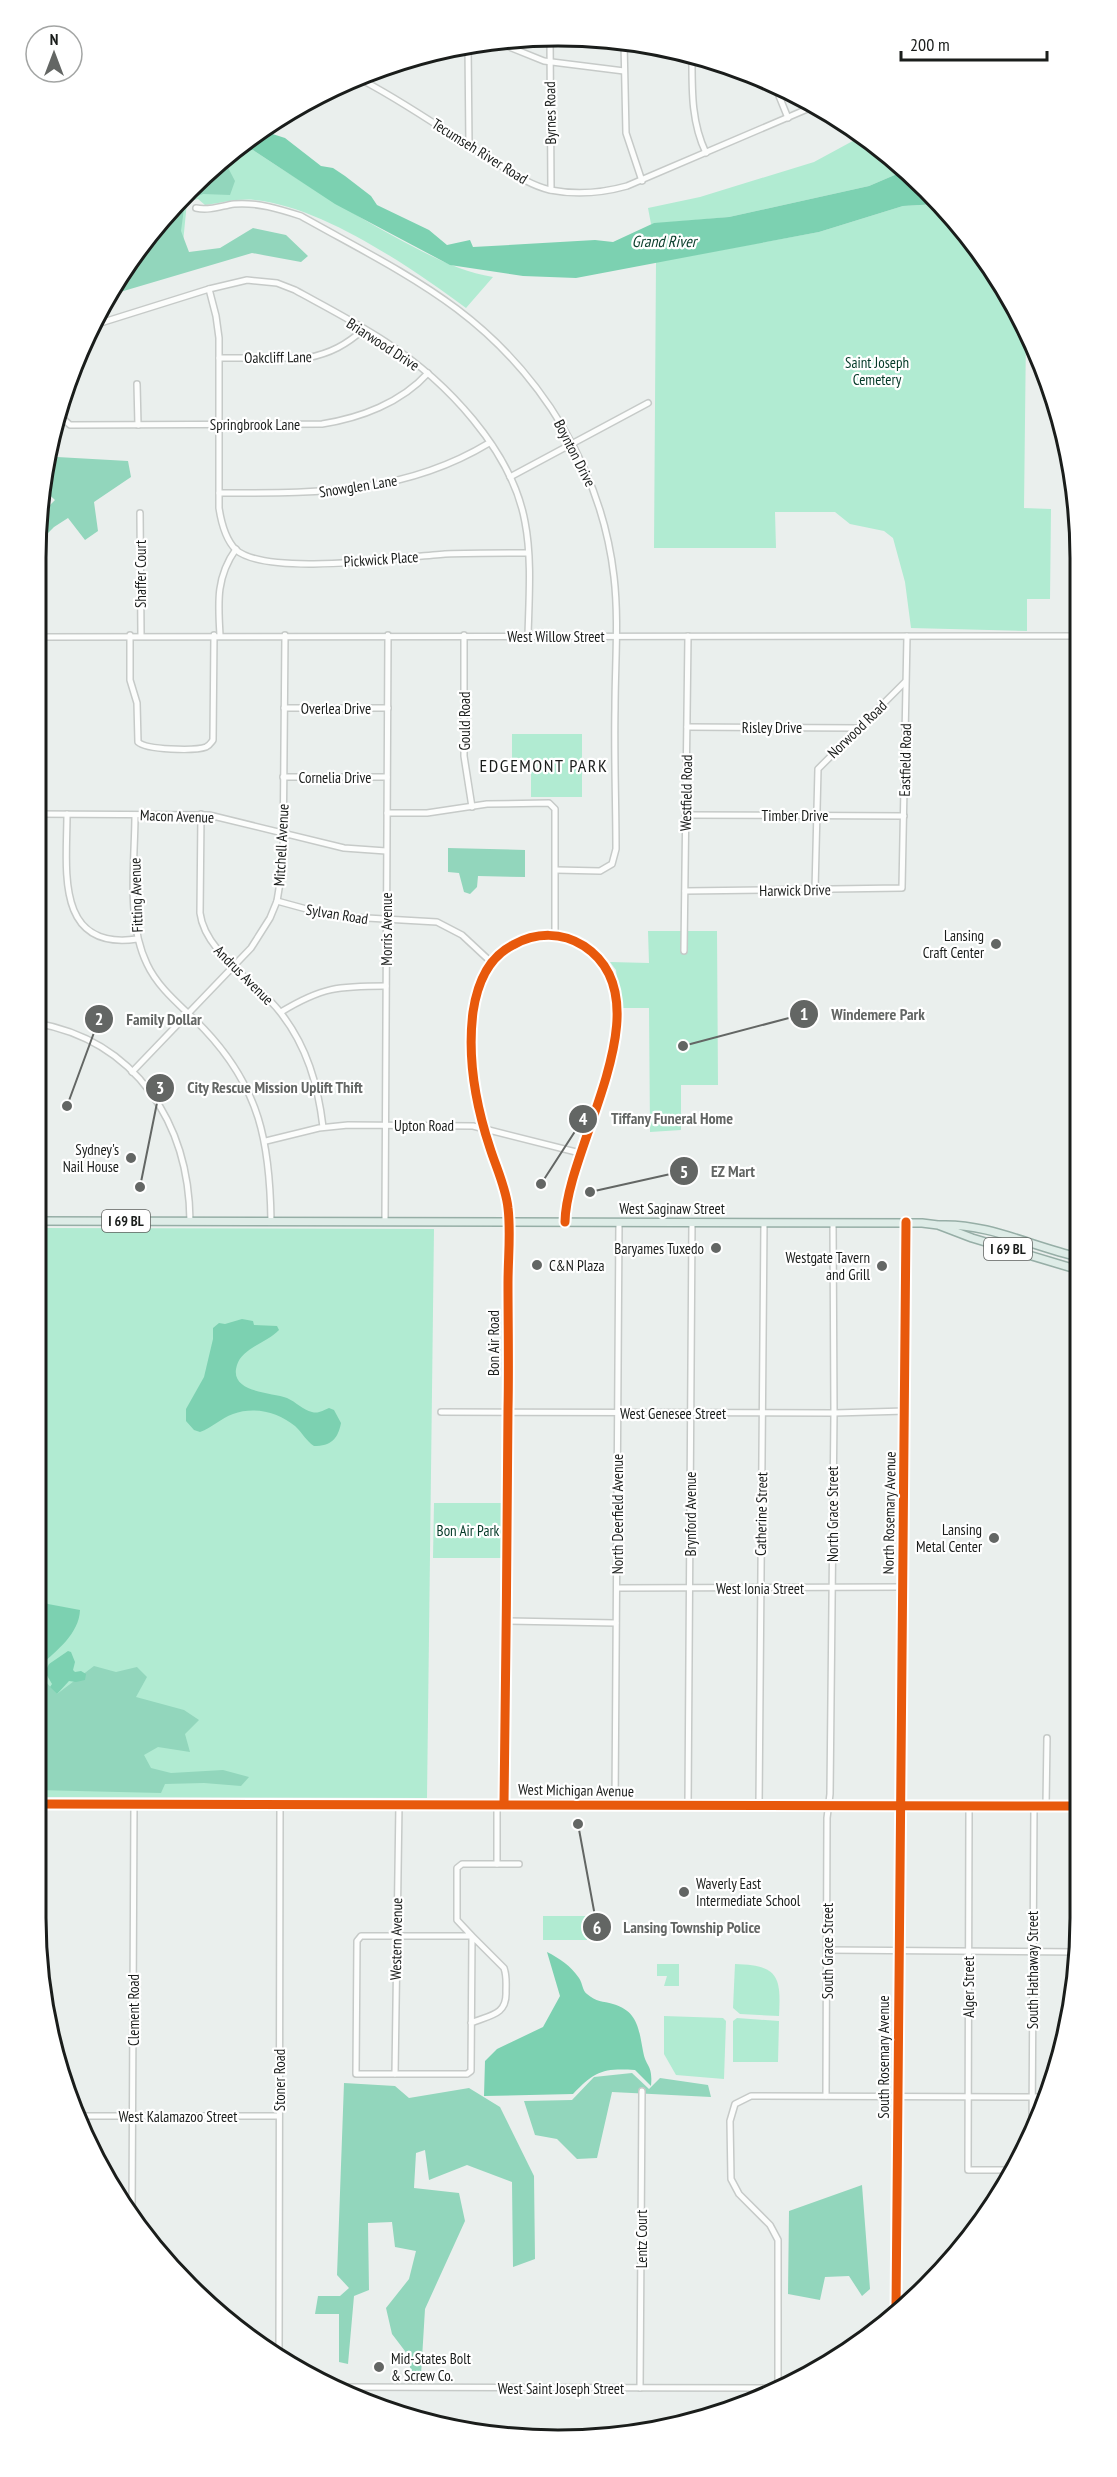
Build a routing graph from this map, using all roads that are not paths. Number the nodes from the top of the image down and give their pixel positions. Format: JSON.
{"nodes":[{"id":1,"x":550,"y":46,"type":"edge"},
{"id":2,"x":515,"y":49,"type":"edge"},
{"id":3,"x":624,"y":51,"type":"edge"},
{"id":4,"x":468,"y":55,"type":"edge"},
{"id":5,"x":550,"y":62,"type":"junction"},
{"id":6,"x":692,"y":64,"type":"edge"},
{"id":7,"x":624,"y":71,"type":"junction"},
{"id":8,"x":367,"y":83,"type":"edge"},
{"id":9,"x":779,"y":96,"type":"edge"},
{"id":10,"x":804,"y":110,"type":"edge"},
{"id":11,"x":788,"y":118,"type":"junction"},
{"id":12,"x":469,"y":146,"type":"junction"},
{"id":13,"x":706,"y":153,"type":"junction"},
{"id":14,"x":642,"y":181,"type":"junction"},
{"id":15,"x":551,"y":190,"type":"junction"},
{"id":16,"x":196,"y":208,"type":"dead end"},
{"id":17,"x":209,"y":289,"type":"junction"},
{"id":18,"x":104,"y":322,"type":"edge"},
{"id":19,"x":364,"y":329,"type":"junction"},
{"id":20,"x":219,"y":358,"type":"junction"},
{"id":21,"x":428,"y":374,"type":"junction"},
{"id":22,"x":137,"y":384,"type":"dead end"},
{"id":23,"x":648,"y":403,"type":"dead end"},
{"id":24,"x":66,"y":421,"type":"edge"},
{"id":25,"x":219,"y":424,"type":"junction"},
{"id":26,"x":138,"y":425,"type":"junction"},
{"id":27,"x":489,"y":443,"type":"junction"},
{"id":28,"x":573,"y":443,"type":"junction"},
{"id":29,"x":510,"y":477,"type":"junction"},
{"id":30,"x":219,"y":493,"type":"junction"},
{"id":31,"x":140,"y":513,"type":"dead end"},
{"id":32,"x":236,"y":549,"type":"junction"},
{"id":33,"x":528,"y":553,"type":"junction"},
{"id":34,"x":129,"y":635,"type":"junction"},
{"id":35,"x":141,"y":635,"type":"junction"},
{"id":36,"x":217,"y":635,"type":"junction"},
{"id":37,"x":285,"y":635,"type":"junction"},
{"id":38,"x":388,"y":635,"type":"junction"},
{"id":39,"x":464,"y":636,"type":"junction"},
{"id":40,"x":528,"y":636,"type":"junction"},
{"id":41,"x":616,"y":636,"type":"junction"},
{"id":42,"x":688,"y":636,"type":"junction"},
{"id":43,"x":907,"y":636,"type":"junction"},
{"id":44,"x":1070,"y":636,"type":"edge"},
{"id":45,"x":46,"y":637,"type":"edge"},
{"id":46,"x":906,"y":681,"type":"junction"},
{"id":47,"x":284,"y":708,"type":"junction"},
{"id":48,"x":387,"y":708,"type":"junction"},
{"id":49,"x":687,"y":727,"type":"junction"},
{"id":50,"x":858,"y":728,"type":"junction"},
{"id":51,"x":284,"y":777,"type":"junction"},
{"id":52,"x":387,"y":777,"type":"junction"},
{"id":53,"x":472,"y":807,"type":"junction"},
{"id":54,"x":387,"y":813,"type":"junction"},
{"id":55,"x":46,"y":814,"type":"edge"},
{"id":56,"x":67,"y":814,"type":"junction"},
{"id":57,"x":135,"y":814,"type":"junction"},
{"id":58,"x":201,"y":814,"type":"junction"},
{"id":59,"x":686,"y":815,"type":"junction"},
{"id":60,"x":816,"y":815,"type":"junction"},
{"id":61,"x":904,"y":816,"type":"junction"},
{"id":62,"x":283,"y":833,"type":"junction"},
{"id":63,"x":386,"y":851,"type":"junction"},
{"id":64,"x":556,"y":870,"type":"junction"},
{"id":65,"x":904,"y":885,"type":"joint"},
{"id":66,"x":815,"y":890,"type":"junction"},
{"id":67,"x":685,"y":891,"type":"junction"},
{"id":68,"x":277,"y":901,"type":"junction"},
{"id":69,"x":386,"y":920,"type":"junction"},
{"id":70,"x":555,"y":934,"type":"junction"},
{"id":71,"x":137,"y":939,"type":"junction"},
{"id":72,"x":684,"y":951,"type":"dead end"},
{"id":73,"x":491,"y":962,"type":"junction"},
{"id":74,"x":234,"y":966,"type":"junction"},
{"id":75,"x":386,"y":986,"type":"junction"},
{"id":76,"x":281,"y":1012,"type":"junction"},
{"id":77,"x":188,"y":1013,"type":"junction"},
{"id":78,"x":46,"y":1025,"type":"edge"},
{"id":79,"x":132,"y":1072,"type":"junction"},
{"id":80,"x":385,"y":1125,"type":"junction"},
{"id":81,"x":323,"y":1127,"type":"junction"},
{"id":82,"x":483,"y":1128,"type":"junction"},
{"id":83,"x":266,"y":1141,"type":"junction"},
{"id":84,"x":580,"y":1153,"type":"junction"},
{"id":85,"x":46,"y":1221,"type":"edge"},
{"id":86,"x":190,"y":1221,"type":"junction"},
{"id":87,"x":271,"y":1221,"type":"junction"},
{"id":88,"x":385,"y":1222,"type":"junction"},
{"id":89,"x":508,"y":1222,"type":"junction"},
{"id":90,"x":565,"y":1222,"type":"junction"},
{"id":91,"x":619,"y":1222,"type":"junction"},
{"id":92,"x":692,"y":1222,"type":"junction"},
{"id":93,"x":906,"y":1222,"type":"junction"},
{"id":94,"x":764,"y":1223,"type":"junction"},
{"id":95,"x":833,"y":1223,"type":"junction"},
{"id":96,"x":938,"y":1225,"type":"junction"},
{"id":97,"x":1070,"y":1254,"type":"edge"},
{"id":98,"x":1070,"y":1266,"type":"edge"},
{"id":99,"x":906,"y":1411,"type":"junction"},
{"id":100,"x":441,"y":1413,"type":"dead end"},
{"id":101,"x":508,"y":1413,"type":"junction"},
{"id":102,"x":617,"y":1413,"type":"junction"},
{"id":103,"x":691,"y":1413,"type":"junction"},
{"id":104,"x":762,"y":1413,"type":"junction"},
{"id":105,"x":834,"y":1413,"type":"junction"},
{"id":106,"x":903,"y":1587,"type":"junction"},
{"id":107,"x":617,"y":1588,"type":"junction"},
{"id":108,"x":689,"y":1588,"type":"junction"},
{"id":109,"x":760,"y":1588,"type":"junction"},
{"id":110,"x":832,"y":1588,"type":"junction"},
{"id":111,"x":506,"y":1621,"type":"junction"},
{"id":112,"x":616,"y":1623,"type":"junction"},
{"id":113,"x":1047,"y":1738,"type":"dead end"},
{"id":114,"x":46,"y":1804,"type":"edge"},
{"id":115,"x":134,"y":1804,"type":"junction"},
{"id":116,"x":280,"y":1804,"type":"junction"},
{"id":117,"x":399,"y":1804,"type":"junction"},
{"id":118,"x":497,"y":1804,"type":"junction"},
{"id":119,"x":504,"y":1804,"type":"junction"},
{"id":120,"x":759,"y":1805,"type":"junction"},
{"id":121,"x":827,"y":1805,"type":"junction"},
{"id":122,"x":900,"y":1805,"type":"junction"},
{"id":123,"x":971,"y":1805,"type":"junction"},
{"id":124,"x":615,"y":1806,"type":"junction"},
{"id":125,"x":688,"y":1806,"type":"junction"},
{"id":126,"x":1034,"y":1806,"type":"junction"},
{"id":127,"x":1046,"y":1806,"type":"junction"},
{"id":128,"x":1070,"y":1806,"type":"edge"},
{"id":129,"x":497,"y":1864,"type":"junction"},
{"id":130,"x":519,"y":1864,"type":"dead end"},
{"id":131,"x":396,"y":1936,"type":"junction"},
{"id":132,"x":472,"y":1936,"type":"junction"},
{"id":133,"x":827,"y":1950,"type":"junction"},
{"id":134,"x":899,"y":1952,"type":"junction"},
{"id":135,"x":968,"y":1952,"type":"junction"},
{"id":136,"x":1031,"y":1952,"type":"junction"},
{"id":137,"x":1069,"y":1952,"type":"edge"},
{"id":138,"x":471,"y":2023,"type":"junction"},
{"id":139,"x":394,"y":2074,"type":"junction"},
{"id":140,"x":642,"y":2091,"type":"dead end"},
{"id":141,"x":826,"y":2096,"type":"junction"},
{"id":142,"x":898,"y":2097,"type":"junction"},
{"id":143,"x":968,"y":2097,"type":"junction"},
{"id":144,"x":1032,"y":2097,"type":"junction"},
{"id":145,"x":1038,"y":2097,"type":"edge"},
{"id":146,"x":1032,"y":2114,"type":"edge"},
{"id":147,"x":86,"y":2116,"type":"edge"},
{"id":148,"x":133,"y":2116,"type":"junction"},
{"id":149,"x":279,"y":2116,"type":"junction"},
{"id":150,"x":1004,"y":2170,"type":"edge"},
{"id":151,"x":132,"y":2202,"type":"edge"},
{"id":152,"x":896,"y":2303,"type":"edge"},
{"id":153,"x":279,"y":2347,"type":"edge"},
{"id":154,"x":780,"y":2380,"type":"edge"},
{"id":155,"x":352,"y":2387,"type":"edge"},
{"id":156,"x":640,"y":2388,"type":"junction"},
{"id":157,"x":763,"y":2388,"type":"edge"}],
"edges":[{"from":1,"to":5,"type":"street","name":"Byrnes Road"},
{"from":2,"to":5,"type":"street"},
{"from":3,"to":7,"type":"street"},
{"from":4,"to":12,"type":"street"},
{"from":5,"to":7,"type":"street"},
{"from":5,"to":15,"type":"street","name":"Byrnes Road"},
{"from":6,"to":13,"type":"street"},
{"from":7,"to":14,"type":"street"},
{"from":8,"to":12,"type":"street","name":"Tecumseh River Road"},
{"from":9,"to":11,"type":"street"},
{"from":10,"to":11,"type":"street","name":"Tecumseh River Road"},
{"from":11,"to":13,"type":"street","name":"Tecumseh River Road"},
{"from":12,"to":15,"type":"street","name":"Tecumseh River Road"},
{"from":13,"to":14,"type":"street","name":"Tecumseh River Road"},
{"from":14,"to":15,"type":"street","name":"Tecumseh River Road"},
{"from":16,"to":28,"type":"street","name":"Boynton Drive"},
{"from":17,"to":18,"type":"street","name":"Briarwood Drive"},
{"from":17,"to":19,"type":"street","name":"Briarwood Drive"},
{"from":17,"to":20,"type":"street"},
{"from":19,"to":20,"type":"street","name":"Oakcliff Lane"},
{"from":19,"to":21,"type":"street","name":"Briarwood Drive"},
{"from":20,"to":25,"type":"street"},
{"from":21,"to":25,"type":"street","name":"Springbrook Lane"},
{"from":21,"to":27,"type":"street","name":"Briarwood Drive"},
{"from":22,"to":26,"type":"street"},
{"from":23,"to":28,"type":"street"},
{"from":24,"to":26,"type":"street","name":"Springbrook Lane"},
{"from":25,"to":26,"type":"street","name":"Springbrook Lane"},
{"from":25,"to":30,"type":"street"},
{"from":27,"to":29,"type":"street","name":"Briarwood Drive"},
{"from":27,"to":30,"type":"street","name":"Snowglen Lane"},
{"from":28,"to":29,"type":"street"},
{"from":28,"to":41,"type":"street","name":"Boynton Drive"},
{"from":29,"to":33,"type":"street","name":"Briarwood Drive"},
{"from":30,"to":32,"type":"street"},
{"from":31,"to":35,"type":"street","name":"Shaffer Court"},
{"from":32,"to":33,"type":"street","name":"Pickwick Place"},
{"from":32,"to":36,"type":"street"},
{"from":33,"to":40,"type":"street","name":"Briarwood Drive"},
{"from":34,"to":35,"type":"street","name":"West Willow Street"},
{"from":34,"to":36,"type":"street"},
{"from":34,"to":45,"type":"street","name":"West Willow Street"},
{"from":35,"to":36,"type":"street","name":"West Willow Street"},
{"from":36,"to":37,"type":"street","name":"West Willow Street"},
{"from":37,"to":38,"type":"street","name":"West Willow Street"},
{"from":37,"to":47,"type":"street","name":"Mitchell Avenue"},
{"from":38,"to":39,"type":"street","name":"West Willow Street"},
{"from":38,"to":48,"type":"street","name":"Morris Avenue"},
{"from":39,"to":40,"type":"street","name":"West Willow Street"},
{"from":39,"to":53,"type":"street","name":"Gould Road"},
{"from":40,"to":41,"type":"street","name":"West Willow Street"},
{"from":41,"to":42,"type":"street","name":"West Willow Street"},
{"from":41,"to":64,"type":"street","name":"Boynton Drive"},
{"from":42,"to":43,"type":"street","name":"West Willow Street"},
{"from":42,"to":49,"type":"street","name":"Westfield Road"},
{"from":43,"to":44,"type":"street","name":"West Willow Street"},
{"from":43,"to":46,"type":"street","name":"Eastfield Road"},
{"from":46,"to":50,"type":"street","name":"Norwood Road"},
{"from":46,"to":61,"type":"street","name":"Eastfield Road"},
{"from":47,"to":48,"type":"street","name":"Overlea Drive"},
{"from":47,"to":51,"type":"street","name":"Mitchell Avenue"},
{"from":48,"to":52,"type":"street","name":"Morris Avenue"},
{"from":49,"to":50,"type":"street","name":"Risley Drive"},
{"from":49,"to":59,"type":"street","name":"Westfield Road"},
{"from":50,"to":60,"type":"street","name":"Norwood Road"},
{"from":51,"to":52,"type":"street","name":"Cornelia Drive"},
{"from":51,"to":62,"type":"street","name":"Mitchell Avenue"},
{"from":52,"to":54,"type":"street","name":"Morris Avenue"},
{"from":53,"to":54,"type":"street"},
{"from":53,"to":64,"type":"street"},
{"from":54,"to":63,"type":"street","name":"Morris Avenue"},
{"from":55,"to":56,"type":"street","name":"Macon Avenue"},
{"from":56,"to":57,"type":"street","name":"Macon Avenue"},
{"from":56,"to":71,"type":"street"},
{"from":57,"to":58,"type":"street","name":"Macon Avenue"},
{"from":57,"to":71,"type":"street","name":"Fitting Avenue"},
{"from":58,"to":62,"type":"street","name":"Macon Avenue"},
{"from":58,"to":74,"type":"street","name":"Andrus Avenue"},
{"from":59,"to":60,"type":"street","name":"Timber Drive"},
{"from":59,"to":67,"type":"street","name":"Westfield Road"},
{"from":60,"to":61,"type":"street","name":"Timber Drive"},
{"from":60,"to":66,"type":"street","name":"Norwood Road"},
{"from":61,"to":65,"type":"street","name":"Eastfield Road"},
{"from":62,"to":63,"type":"street","name":"Macon Avenue"},
{"from":62,"to":68,"type":"street","name":"Mitchell Avenue"},
{"from":63,"to":69,"type":"street","name":"Morris Avenue"},
{"from":64,"to":70,"type":"street"},
{"from":65,"to":66,"type":"street","name":"Harwick Drive"},
{"from":66,"to":67,"type":"street","name":"Harwick Drive"},
{"from":67,"to":72,"type":"street","name":"Westfield Road"},
{"from":68,"to":69,"type":"street","name":"Sylvan Road"},
{"from":68,"to":74,"type":"street","name":"Mitchell Avenue"},
{"from":69,"to":73,"type":"street","name":"Sylvan Road"},
{"from":69,"to":75,"type":"street","name":"Morris Avenue"},
{"from":70,"to":73,"type":"street","name":"Bon Air Road"},
{"from":70,"to":84,"type":"street"},
{"from":71,"to":77,"type":"street","name":"Fitting Avenue"},
{"from":73,"to":82,"type":"street","name":"Bon Air Road"},
{"from":74,"to":76,"type":"street","name":"Andrus Avenue"},
{"from":74,"to":77,"type":"street","name":"Mitchell Avenue"},
{"from":75,"to":76,"type":"street"},
{"from":75,"to":80,"type":"street","name":"Morris Avenue"},
{"from":76,"to":81,"type":"street","name":"Andrus Avenue"},
{"from":77,"to":79,"type":"street","name":"Mitchell Avenue"},
{"from":77,"to":83,"type":"street","name":"Fitting Avenue"},
{"from":78,"to":79,"type":"street"},
{"from":79,"to":86,"type":"street"},
{"from":80,"to":81,"type":"street","name":"Upton Road"},
{"from":80,"to":82,"type":"street","name":"Upton Road"},
{"from":80,"to":88,"type":"street","name":"Morris Avenue"},
{"from":81,"to":83,"type":"street","name":"Upton Road"},
{"from":82,"to":84,"type":"street","name":"Upton Road"},
{"from":82,"to":89,"type":"street","name":"Bon Air Road"},
{"from":83,"to":87,"type":"street","name":"Fitting Avenue"},
{"from":84,"to":90,"type":"street"},
{"from":85,"to":86,"type":"main road","name":"West Saginaw Street","number":"I 69 BL"},
{"from":86,"to":87,"type":"main road","name":"West Saginaw Street","number":"I 69 BL"},
{"from":87,"to":88,"type":"main road","name":"West Saginaw Street","number":"I 69 BL"},
{"from":88,"to":89,"type":"main road","name":"West Saginaw Street","number":"I 69 BL"},
{"from":89,"to":90,"type":"main road","name":"West Saginaw Street","number":"I 69 BL"},
{"from":89,"to":101,"type":"street","name":"Bon Air Road"},
{"from":90,"to":91,"type":"main road","name":"West Saginaw Street","number":"I 69 BL"},
{"from":91,"to":92,"type":"main road","name":"West Saginaw Street","number":"I 69 BL"},
{"from":91,"to":102,"type":"street","name":"North Deerfield Avenue"},
{"from":92,"to":94,"type":"main road","name":"West Saginaw Street","number":"I 69 BL"},
{"from":92,"to":103,"type":"street","name":"Brynford Avenue"},
{"from":93,"to":95,"type":"main road","name":"West Saginaw Street","number":"I 69 BL"},
{"from":93,"to":96,"type":"main road","name":"West Saginaw Street","number":"I 69 BL"},
{"from":93,"to":99,"type":"street","name":"North Rosemary Avenue"},
{"from":94,"to":95,"type":"main road","name":"West Saginaw Street","number":"I 69 BL"},
{"from":94,"to":104,"type":"street","name":"Catherine Street"},
{"from":95,"to":105,"type":"street","name":"North Grace Street"},
{"from":96,"to":97,"type":"main road","number":"I 69 BL"},
{"from":96,"to":98,"type":"main road","name":"West Saginaw Street","number":"I 69 BL"},
{"from":99,"to":105,"type":"street","name":"West Genesee Street"},
{"from":99,"to":106,"type":"street","name":"North Rosemary Avenue"},
{"from":100,"to":101,"type":"street","name":"West Genesee Street"},
{"from":101,"to":102,"type":"street","name":"West Genesee Street"},
{"from":101,"to":111,"type":"street","name":"Bon Air Road"},
{"from":102,"to":103,"type":"street","name":"West Genesee Street"},
{"from":102,"to":107,"type":"street","name":"North Deerfield Avenue"},
{"from":103,"to":104,"type":"street","name":"West Genesee Street"},
{"from":103,"to":108,"type":"street","name":"Brynford Avenue"},
{"from":104,"to":105,"type":"street","name":"West Genesee Street"},
{"from":104,"to":109,"type":"street","name":"Catherine Street"},
{"from":105,"to":110,"type":"street","name":"North Grace Street"},
{"from":106,"to":110,"type":"street","name":"West Ionia Street"},
{"from":106,"to":122,"type":"street","name":"North Rosemary Avenue"},
{"from":107,"to":108,"type":"street","name":"West Ionia Street"},
{"from":107,"to":112,"type":"street","name":"North Deerfield Avenue"},
{"from":108,"to":109,"type":"street","name":"West Ionia Street"},
{"from":108,"to":125,"type":"street","name":"Brynford Avenue"},
{"from":109,"to":110,"type":"street","name":"West Ionia Street"},
{"from":109,"to":120,"type":"street","name":"Catherine Street"},
{"from":110,"to":121,"type":"street","name":"North Grace Street"},
{"from":111,"to":112,"type":"street"},
{"from":111,"to":119,"type":"street","name":"Bon Air Road"},
{"from":112,"to":124,"type":"street","name":"North Deerfield Avenue"},
{"from":113,"to":127,"type":"street"},
{"from":114,"to":115,"type":"street","name":"West Michigan Avenue"},
{"from":115,"to":116,"type":"street","name":"West Michigan Avenue"},
{"from":115,"to":148,"type":"street","name":"Clement Road"},
{"from":116,"to":117,"type":"street","name":"West Michigan Avenue"},
{"from":116,"to":149,"type":"street","name":"Stoner Road"},
{"from":117,"to":118,"type":"street","name":"West Michigan Avenue"},
{"from":117,"to":131,"type":"street","name":"Western Avenue"},
{"from":118,"to":119,"type":"street","name":"West Michigan Avenue"},
{"from":118,"to":129,"type":"street"},
{"from":119,"to":124,"type":"street","name":"West Michigan Avenue"},
{"from":120,"to":121,"type":"street","name":"West Michigan Avenue"},
{"from":120,"to":125,"type":"street","name":"West Michigan Avenue"},
{"from":121,"to":122,"type":"street","name":"West Michigan Avenue"},
{"from":121,"to":133,"type":"street","name":"South Grace Street"},
{"from":122,"to":123,"type":"street","name":"West Michigan Avenue"},
{"from":122,"to":134,"type":"street","name":"South Rosemary Avenue"},
{"from":123,"to":126,"type":"street","name":"West Michigan Avenue"},
{"from":123,"to":135,"type":"street","name":"Alger Street"},
{"from":124,"to":125,"type":"street","name":"West Michigan Avenue"},
{"from":126,"to":127,"type":"street","name":"West Michigan Avenue"},
{"from":126,"to":136,"type":"street","name":"South Hathaway Street"},
{"from":127,"to":128,"type":"street","name":"West Michigan Avenue"},
{"from":129,"to":130,"type":"street"},
{"from":129,"to":132,"type":"street"},
{"from":131,"to":132,"type":"street"},
{"from":131,"to":139,"type":"street","name":"Western Avenue"},
{"from":131,"to":139,"type":"street"},
{"from":132,"to":138,"type":"street"},
{"from":132,"to":138,"type":"street"},
{"from":133,"to":134,"type":"street"},
{"from":133,"to":141,"type":"street","name":"South Grace Street"},
{"from":134,"to":135,"type":"street"},
{"from":134,"to":142,"type":"street","name":"South Rosemary Avenue"},
{"from":135,"to":136,"type":"street"},
{"from":135,"to":143,"type":"street","name":"Alger Street"},
{"from":136,"to":137,"type":"street"},
{"from":136,"to":144,"type":"street","name":"South Hathaway Street"},
{"from":138,"to":139,"type":"street"},
{"from":140,"to":156,"type":"street","name":"Lentz Court"},
{"from":141,"to":142,"type":"street"},
{"from":141,"to":154,"type":"street"},
{"from":142,"to":143,"type":"street"},
{"from":142,"to":152,"type":"street","name":"South Rosemary Avenue"},
{"from":143,"to":144,"type":"street"},
{"from":143,"to":150,"type":"street","name":"Alger Street"},
{"from":144,"to":145,"type":"street"},
{"from":144,"to":146,"type":"street","name":"South Hathaway Street"},
{"from":147,"to":148,"type":"street","name":"West Kalamazoo Street"},
{"from":148,"to":149,"type":"street","name":"West Kalamazoo Street"},
{"from":148,"to":151,"type":"street","name":"Clement Road"},
{"from":149,"to":153,"type":"street","name":"Stoner Road"},
{"from":155,"to":156,"type":"street","name":"West Saint Joseph Street"},
{"from":156,"to":157,"type":"street","name":"West Saint Joseph Street"}]}
